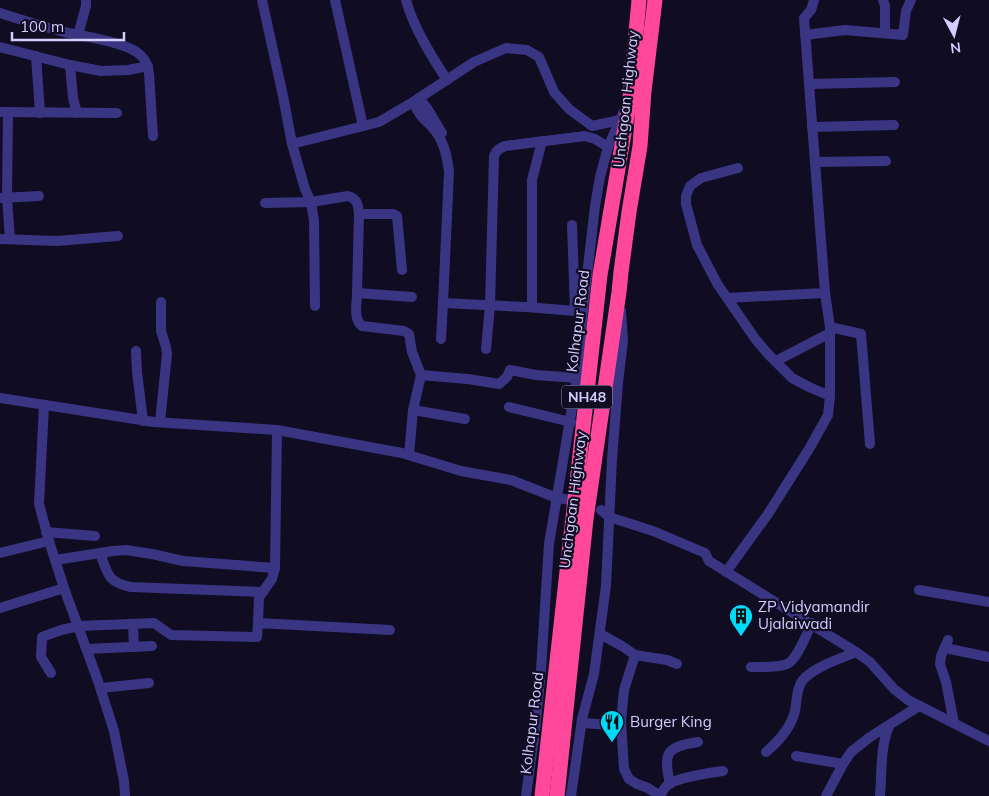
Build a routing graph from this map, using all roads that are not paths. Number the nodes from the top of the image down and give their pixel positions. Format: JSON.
{"nodes":[{"id":1,"x":86,"y":0,"type":"edge"},
{"id":2,"x":262,"y":0,"type":"edge"},
{"id":3,"x":335,"y":0,"type":"edge"},
{"id":4,"x":406,"y":0,"type":"edge"},
{"id":5,"x":639,"y":0,"type":"edge"},
{"id":6,"x":655,"y":0,"type":"edge"},
{"id":7,"x":814,"y":0,"type":"edge"},
{"id":8,"x":884,"y":0,"type":"edge"},
{"id":9,"x":911,"y":0,"type":"edge"},
{"id":10,"x":0,"y":13,"type":"edge"},
{"id":11,"x":885,"y":34,"type":"junction"},
{"id":12,"x":78,"y":35,"type":"junction"},
{"id":13,"x":805,"y":35,"type":"junction"},
{"id":14,"x":0,"y":46,"type":"edge"},
{"id":15,"x":36,"y":56,"type":"junction"},
{"id":16,"x":70,"y":65,"type":"junction"},
{"id":17,"x":148,"y":66,"type":"junction"},
{"id":18,"x":447,"y":80,"type":"junction"},
{"id":19,"x":895,"y":82,"type":"dead end"},
{"id":20,"x":810,"y":84,"type":"junction"},
{"id":21,"x":630,"y":98,"type":"junction"},
{"id":22,"x":416,"y":100,"type":"junction"},
{"id":23,"x":4,"y":112,"type":"edge"},
{"id":24,"x":40,"y":112,"type":"junction"},
{"id":25,"x":77,"y":113,"type":"junction"},
{"id":26,"x":118,"y":113,"type":"dead end"},
{"id":27,"x":620,"y":120,"type":"junction"},
{"id":28,"x":894,"y":125,"type":"dead end"},
{"id":29,"x":363,"y":126,"type":"junction"},
{"id":30,"x":592,"y":126,"type":"junction"},
{"id":31,"x":812,"y":126,"type":"junction"},
{"id":32,"x":153,"y":136,"type":"dead end"},
{"id":33,"x":542,"y":141,"type":"junction"},
{"id":34,"x":609,"y":143,"type":"junction"},
{"id":35,"x":292,"y":144,"type":"junction"},
{"id":36,"x":886,"y":161,"type":"dead end"},
{"id":37,"x":815,"y":162,"type":"junction"},
{"id":38,"x":738,"y":168,"type":"dead end"},
{"id":39,"x":39,"y":196,"type":"dead end"},
{"id":40,"x":3,"y":198,"type":"edge"},
{"id":41,"x":311,"y":202,"type":"junction"},
{"id":42,"x":265,"y":203,"type":"dead end"},
{"id":43,"x":359,"y":214,"type":"junction"},
{"id":44,"x":572,"y":225,"type":"dead end"},
{"id":45,"x":118,"y":236,"type":"dead end"},
{"id":46,"x":5,"y":239,"type":"edge"},
{"id":47,"x":402,"y":270,"type":"dead end"},
{"id":48,"x":619,"y":292,"type":"junction"},
{"id":49,"x":357,"y":293,"type":"junction"},
{"id":50,"x":825,"y":293,"type":"junction"},
{"id":51,"x":412,"y":297,"type":"dead end"},
{"id":52,"x":727,"y":298,"type":"junction"},
{"id":53,"x":161,"y":302,"type":"dead end"},
{"id":54,"x":443,"y":303,"type":"junction"},
{"id":55,"x":490,"y":305,"type":"junction"},
{"id":56,"x":315,"y":306,"type":"dead end"},
{"id":57,"x":532,"y":307,"type":"junction"},
{"id":58,"x":579,"y":311,"type":"junction"},
{"id":59,"x":830,"y":330,"type":"junction"},
{"id":60,"x":442,"y":339,"type":"dead end"},
{"id":61,"x":486,"y":349,"type":"dead end"},
{"id":62,"x":136,"y":351,"type":"dead end"},
{"id":63,"x":776,"y":361,"type":"junction"},
{"id":64,"x":421,"y":375,"type":"junction"},
{"id":65,"x":578,"y":378,"type":"junction"},
{"id":66,"x":830,"y":396,"type":"junction"},
{"id":67,"x":0,"y":398,"type":"edge"},
{"id":68,"x":44,"y":404,"type":"junction"},
{"id":69,"x":509,"y":407,"type":"dead end"},
{"id":70,"x":413,"y":410,"type":"junction"},
{"id":71,"x":465,"y":419,"type":"dead end"},
{"id":72,"x":143,"y":420,"type":"junction"},
{"id":73,"x":160,"y":422,"type":"junction"},
{"id":74,"x":571,"y":422,"type":"junction"},
{"id":75,"x":277,"y":430,"type":"junction"},
{"id":76,"x":870,"y":444,"type":"dead end"},
{"id":77,"x":409,"y":455,"type":"junction"},
{"id":78,"x":557,"y":498,"type":"junction"},
{"id":79,"x":571,"y":500,"type":"dead end"},
{"id":80,"x":605,"y":514,"type":"junction"},
{"id":81,"x":95,"y":536,"type":"dead end"},
{"id":82,"x":48,"y":537,"type":"junction"},
{"id":83,"x":0,"y":553,"type":"edge"},
{"id":84,"x":100,"y":553,"type":"junction"},
{"id":85,"x":55,"y":560,"type":"junction"},
{"id":86,"x":275,"y":568,"type":"junction"},
{"id":87,"x":726,"y":572,"type":"junction"},
{"id":88,"x":64,"y":588,"type":"junction"},
{"id":89,"x":919,"y":590,"type":"dead end"},
{"id":90,"x":263,"y":592,"type":"junction"},
{"id":91,"x":989,"y":602,"type":"edge"},
{"id":92,"x":0,"y":608,"type":"edge"},
{"id":93,"x":258,"y":623,"type":"junction"},
{"id":94,"x":812,"y":623,"type":"junction"},
{"id":95,"x":132,"y":624,"type":"junction"},
{"id":96,"x":79,"y":626,"type":"junction"},
{"id":97,"x":390,"y":630,"type":"dead end"},
{"id":98,"x":600,"y":634,"type":"junction"},
{"id":99,"x":152,"y":646,"type":"dead end"},
{"id":100,"x":134,"y":647,"type":"junction"},
{"id":101,"x":87,"y":649,"type":"junction"},
{"id":102,"x":856,"y":652,"type":"junction"},
{"id":103,"x":988,"y":654,"type":"edge"},
{"id":104,"x":635,"y":655,"type":"junction"},
{"id":105,"x":677,"y":664,"type":"dead end"},
{"id":106,"x":751,"y":667,"type":"dead end"},
{"id":107,"x":50,"y":673,"type":"dead end"},
{"id":108,"x":149,"y":683,"type":"dead end"},
{"id":109,"x":101,"y":688,"type":"junction"},
{"id":110,"x":919,"y":706,"type":"junction"},
{"id":111,"x":954,"y":722,"type":"junction"},
{"id":112,"x":582,"y":723,"type":"junction"},
{"id":113,"x":612,"y":725,"type":"dead end"},
{"id":114,"x":889,"y":726,"type":"junction"},
{"id":115,"x":989,"y":741,"type":"edge"},
{"id":116,"x":698,"y":742,"type":"dead end"},
{"id":117,"x":766,"y":752,"type":"dead end"},
{"id":118,"x":796,"y":756,"type":"dead end"},
{"id":119,"x":843,"y":764,"type":"junction"},
{"id":120,"x":723,"y":771,"type":"dead end"},
{"id":121,"x":670,"y":784,"type":"junction"},
{"id":122,"x":125,"y":796,"type":"edge"},
{"id":123,"x":526,"y":796,"type":"edge"},
{"id":124,"x":542,"y":796,"type":"edge"},
{"id":125,"x":557,"y":796,"type":"edge"},
{"id":126,"x":571,"y":796,"type":"edge"},
{"id":127,"x":660,"y":796,"type":"edge"},
{"id":128,"x":826,"y":796,"type":"edge"},
{"id":129,"x":880,"y":796,"type":"edge"}],
"edges":[{"from":1,"to":12,"type":"street"},
{"from":2,"to":35,"type":"street"},
{"from":3,"to":29,"type":"street"},
{"from":4,"to":18,"type":"street"},
{"from":5,"to":21,"type":"highway","name":"Kolhapur Road","number":"NH48"},
{"from":6,"to":48,"type":"highway","name":"Unchgoan Highway","number":"NH48"},
{"from":7,"to":13,"type":"street"},
{"from":8,"to":11,"type":"street"},
{"from":9,"to":11,"type":"street"},
{"from":10,"to":12,"type":"street"},
{"from":11,"to":13,"type":"street"},
{"from":12,"to":17,"type":"street"},
{"from":13,"to":20,"type":"street"},
{"from":14,"to":15,"type":"street"},
{"from":15,"to":16,"type":"street"},
{"from":15,"to":24,"type":"street"},
{"from":16,"to":17,"type":"street"},
{"from":16,"to":25,"type":"street"},
{"from":17,"to":32,"type":"street"},
{"from":18,"to":22,"type":"street"},
{"from":18,"to":30,"type":"street"},
{"from":19,"to":20,"type":"street"},
{"from":20,"to":31,"type":"street"},
{"from":21,"to":27,"type":"street"},
{"from":21,"to":124,"type":"highway","name":"Kolhapur Road","number":"NH48"},
{"from":22,"to":29,"type":"street"},
{"from":22,"to":54,"type":"street"},
{"from":23,"to":24,"type":"street"},
{"from":23,"to":40,"type":"street"},
{"from":24,"to":25,"type":"street"},
{"from":25,"to":26,"type":"street"},
{"from":27,"to":30,"type":"street"},
{"from":27,"to":34,"type":"street"},
{"from":28,"to":31,"type":"street"},
{"from":29,"to":35,"type":"street"},
{"from":30,"to":34,"type":"street"},
{"from":31,"to":37,"type":"street"},
{"from":33,"to":34,"type":"street"},
{"from":33,"to":55,"type":"street"},
{"from":33,"to":57,"type":"street"},
{"from":34,"to":58,"type":"street"},
{"from":35,"to":41,"type":"street"},
{"from":36,"to":37,"type":"street"},
{"from":37,"to":50,"type":"street"},
{"from":38,"to":52,"type":"street"},
{"from":39,"to":40,"type":"street"},
{"from":40,"to":46,"type":"street"},
{"from":41,"to":42,"type":"street"},
{"from":41,"to":43,"type":"street"},
{"from":41,"to":56,"type":"street"},
{"from":43,"to":47,"type":"street"},
{"from":43,"to":49,"type":"street"},
{"from":44,"to":58,"type":"street"},
{"from":45,"to":46,"type":"street"},
{"from":48,"to":80,"type":"street"},
{"from":48,"to":125,"type":"highway","name":"Unchgoan Highway","number":"NH48"},
{"from":49,"to":51,"type":"street"},
{"from":49,"to":64,"type":"street"},
{"from":50,"to":52,"type":"street"},
{"from":50,"to":59,"type":"street"},
{"from":52,"to":63,"type":"street"},
{"from":53,"to":73,"type":"street"},
{"from":54,"to":55,"type":"street"},
{"from":54,"to":60,"type":"street"},
{"from":55,"to":57,"type":"street"},
{"from":55,"to":61,"type":"street"},
{"from":57,"to":58,"type":"street"},
{"from":58,"to":65,"type":"street"},
{"from":59,"to":63,"type":"street"},
{"from":59,"to":66,"type":"street"},
{"from":59,"to":76,"type":"street"},
{"from":62,"to":72,"type":"street"},
{"from":63,"to":66,"type":"street"},
{"from":64,"to":65,"type":"street"},
{"from":64,"to":70,"type":"street"},
{"from":65,"to":74,"type":"street"},
{"from":66,"to":87,"type":"street"},
{"from":67,"to":68,"type":"street"},
{"from":68,"to":72,"type":"street"},
{"from":68,"to":82,"type":"street"},
{"from":69,"to":74,"type":"street"},
{"from":70,"to":71,"type":"street"},
{"from":70,"to":77,"type":"street"},
{"from":72,"to":73,"type":"street"},
{"from":73,"to":75,"type":"street"},
{"from":74,"to":78,"type":"street"},
{"from":75,"to":77,"type":"street"},
{"from":75,"to":86,"type":"street"},
{"from":77,"to":78,"type":"street"},
{"from":78,"to":79,"type":"street"},
{"from":78,"to":123,"type":"street"},
{"from":80,"to":87,"type":"street"},
{"from":80,"to":98,"type":"street"},
{"from":81,"to":82,"type":"street"},
{"from":82,"to":83,"type":"street"},
{"from":82,"to":85,"type":"street"},
{"from":84,"to":85,"type":"street"},
{"from":84,"to":86,"type":"street"},
{"from":84,"to":90,"type":"street"},
{"from":85,"to":88,"type":"street"},
{"from":86,"to":90,"type":"street"},
{"from":87,"to":94,"type":"street"},
{"from":88,"to":92,"type":"street"},
{"from":88,"to":96,"type":"street"},
{"from":89,"to":91,"type":"street"},
{"from":90,"to":93,"type":"street"},
{"from":93,"to":95,"type":"street"},
{"from":93,"to":97,"type":"street"},
{"from":94,"to":102,"type":"street"},
{"from":94,"to":106,"type":"street"},
{"from":95,"to":96,"type":"street"},
{"from":95,"to":100,"type":"street"},
{"from":96,"to":101,"type":"street"},
{"from":96,"to":107,"type":"street"},
{"from":98,"to":104,"type":"street"},
{"from":98,"to":112,"type":"street"},
{"from":99,"to":100,"type":"street"},
{"from":100,"to":101,"type":"street"},
{"from":101,"to":109,"type":"street"},
{"from":102,"to":110,"type":"street"},
{"from":102,"to":117,"type":"street"},
{"from":103,"to":111,"type":"street"},
{"from":104,"to":105,"type":"street"},
{"from":104,"to":127,"type":"street"},
{"from":108,"to":109,"type":"street"},
{"from":109,"to":122,"type":"street"},
{"from":110,"to":111,"type":"street"},
{"from":110,"to":114,"type":"street"},
{"from":111,"to":115,"type":"street"},
{"from":112,"to":113,"type":"street"},
{"from":112,"to":126,"type":"street"},
{"from":114,"to":119,"type":"street"},
{"from":114,"to":129,"type":"street"},
{"from":116,"to":121,"type":"street"},
{"from":118,"to":119,"type":"street"},
{"from":119,"to":128,"type":"street"},
{"from":120,"to":121,"type":"street"},
{"from":121,"to":127,"type":"street"}]}
